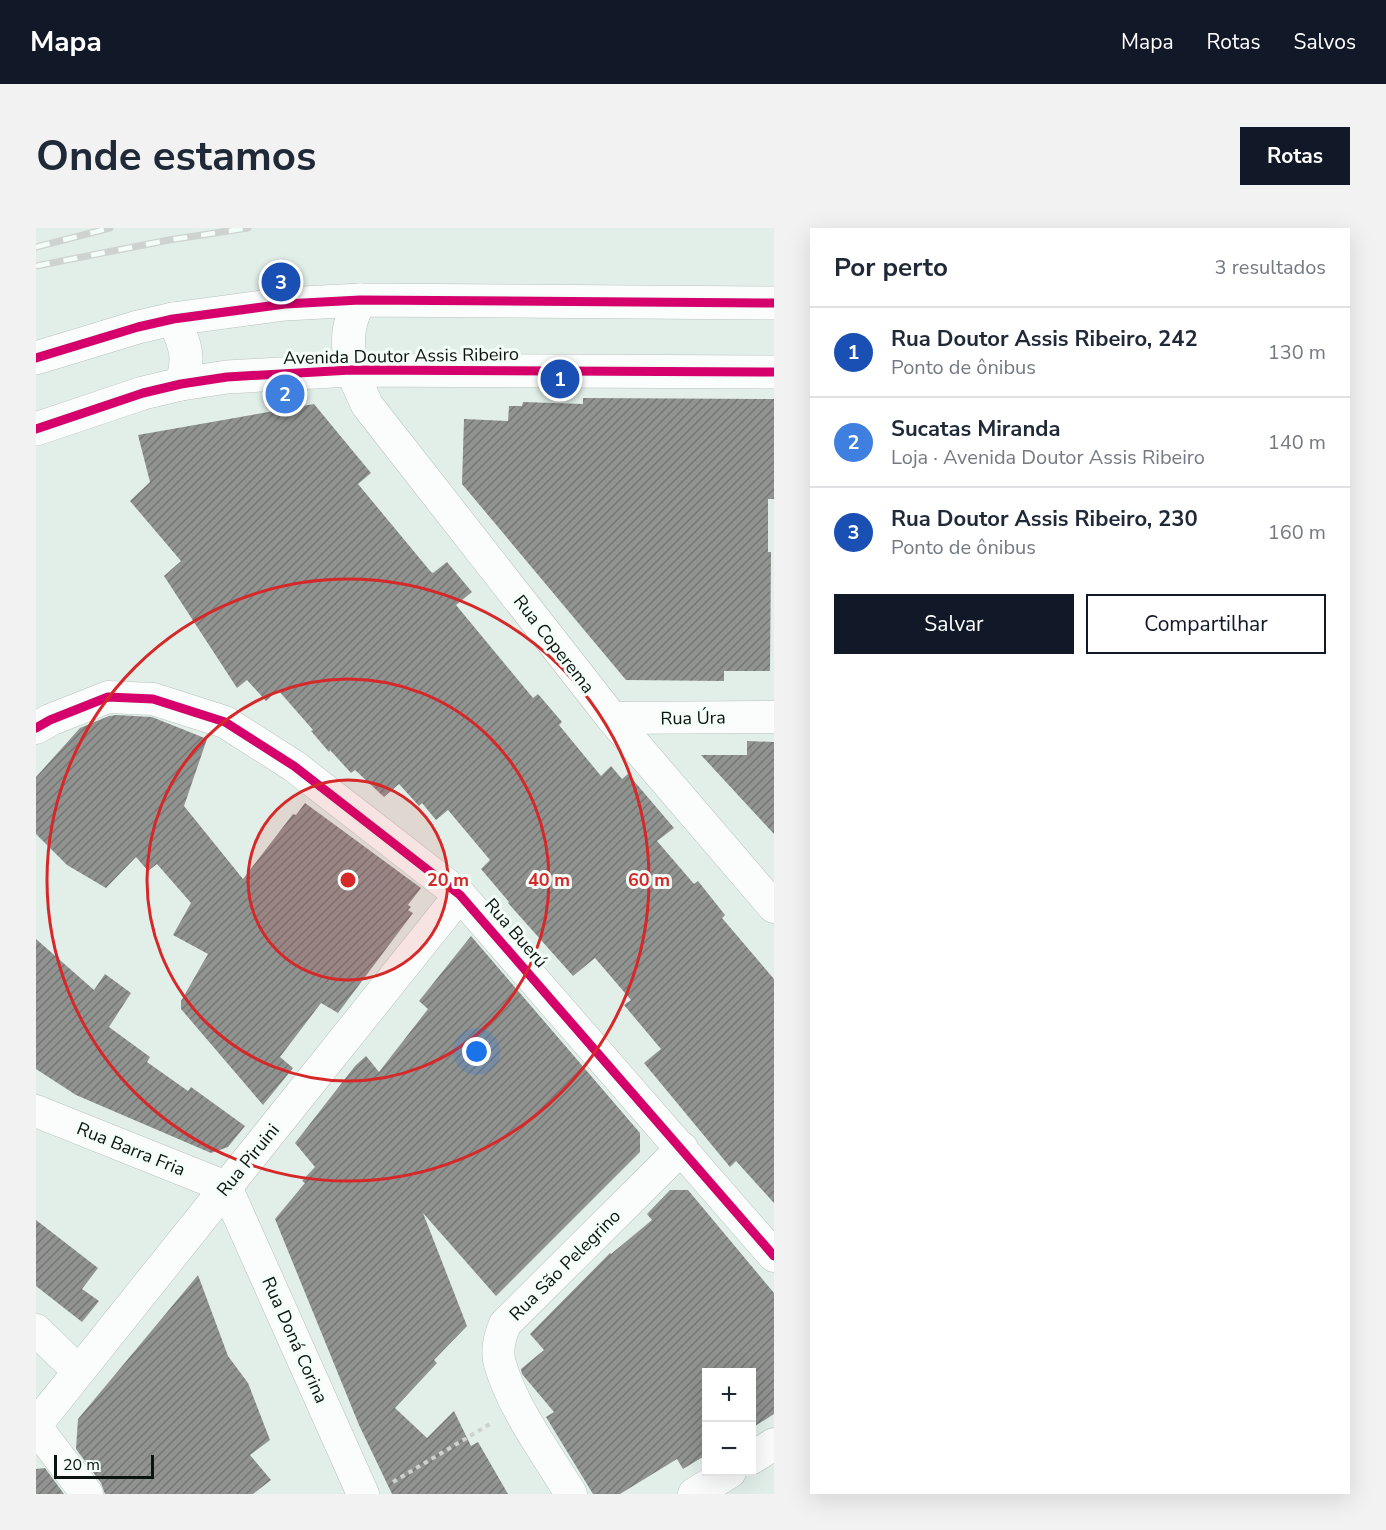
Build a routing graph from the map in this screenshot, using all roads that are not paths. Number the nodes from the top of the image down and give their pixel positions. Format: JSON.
{"nodes":[{"id":1,"x":360,"y":300,"type":"junction"},
{"id":2,"x":774,"y":303,"type":"edge"},
{"id":3,"x":173,"y":319,"type":"junction"},
{"id":4,"x":36,"y":358,"type":"edge"},
{"id":5,"x":351,"y":370,"type":"junction"},
{"id":6,"x":774,"y":372,"type":"edge"},
{"id":7,"x":181,"y":384,"type":"junction"},
{"id":8,"x":36,"y":429,"type":"edge"},
{"id":9,"x":774,"y":717,"type":"edge"},
{"id":10,"x":612,"y":718,"type":"junction"},
{"id":11,"x":36,"y":728,"type":"edge"},
{"id":12,"x":460,"y":895,"type":"junction"},
{"id":13,"x":774,"y":906,"type":"edge"},
{"id":14,"x":36,"y":1111,"type":"edge"},
{"id":15,"x":682,"y":1148,"type":"junction"},
{"id":16,"x":226,"y":1187,"type":"junction"},
{"id":17,"x":774,"y":1256,"type":"edge"},
{"id":18,"x":36,"y":1330,"type":"edge"},
{"id":19,"x":78,"y":1371,"type":"junction"},
{"id":20,"x":36,"y":1426,"type":"edge"},
{"id":21,"x":774,"y":1444,"type":"edge"},
{"id":22,"x":756,"y":1455,"type":"edge"},
{"id":23,"x":723,"y":1476,"type":"edge"},
{"id":24,"x":376,"y":1489,"type":"edge"},
{"id":25,"x":87,"y":1494,"type":"edge"},
{"id":26,"x":571,"y":1494,"type":"edge"},
{"id":27,"x":694,"y":1494,"type":"edge"}],
"edges":[{"from":1,"to":2,"type":"main road"},
{"from":1,"to":3,"type":"main road"},
{"from":1,"to":5,"type":"main road"},
{"from":3,"to":4,"type":"main road"},
{"from":3,"to":7,"type":"main road"},
{"from":5,"to":6,"type":"main road","name":"Avenida Doutor Assis Ribeiro"},
{"from":5,"to":7,"type":"main road","name":"Avenida Doutor Assis Ribeiro"},
{"from":5,"to":10,"type":"street","name":"Rua Coperema"},
{"from":7,"to":8,"type":"main road","name":"Avenida Doutor Assis Ribeiro"},
{"from":9,"to":10,"type":"street","name":"Rua Úra"},
{"from":10,"to":13,"type":"street","name":"Rua Coperema"},
{"from":11,"to":12,"type":"street","name":"Rua Buerú"},
{"from":12,"to":15,"type":"street","name":"Rua Buerú"},
{"from":12,"to":16,"type":"street","name":"Rua Piruini"},
{"from":14,"to":16,"type":"street","name":"Rua Barra Fria"},
{"from":15,"to":17,"type":"street","name":"Rua Buerú"},
{"from":15,"to":26,"type":"street","name":"Rua São Pelegrino"},
{"from":16,"to":19,"type":"street","name":"Rua Piruini"},
{"from":16,"to":24,"type":"street","name":"Rua Doná Corina"},
{"from":18,"to":19,"type":"street"},
{"from":19,"to":20,"type":"street","name":"Rua Piruini"},
{"from":20,"to":25,"type":"street"},
{"from":21,"to":22,"type":"street"},
{"from":23,"to":27,"type":"street"}]}
